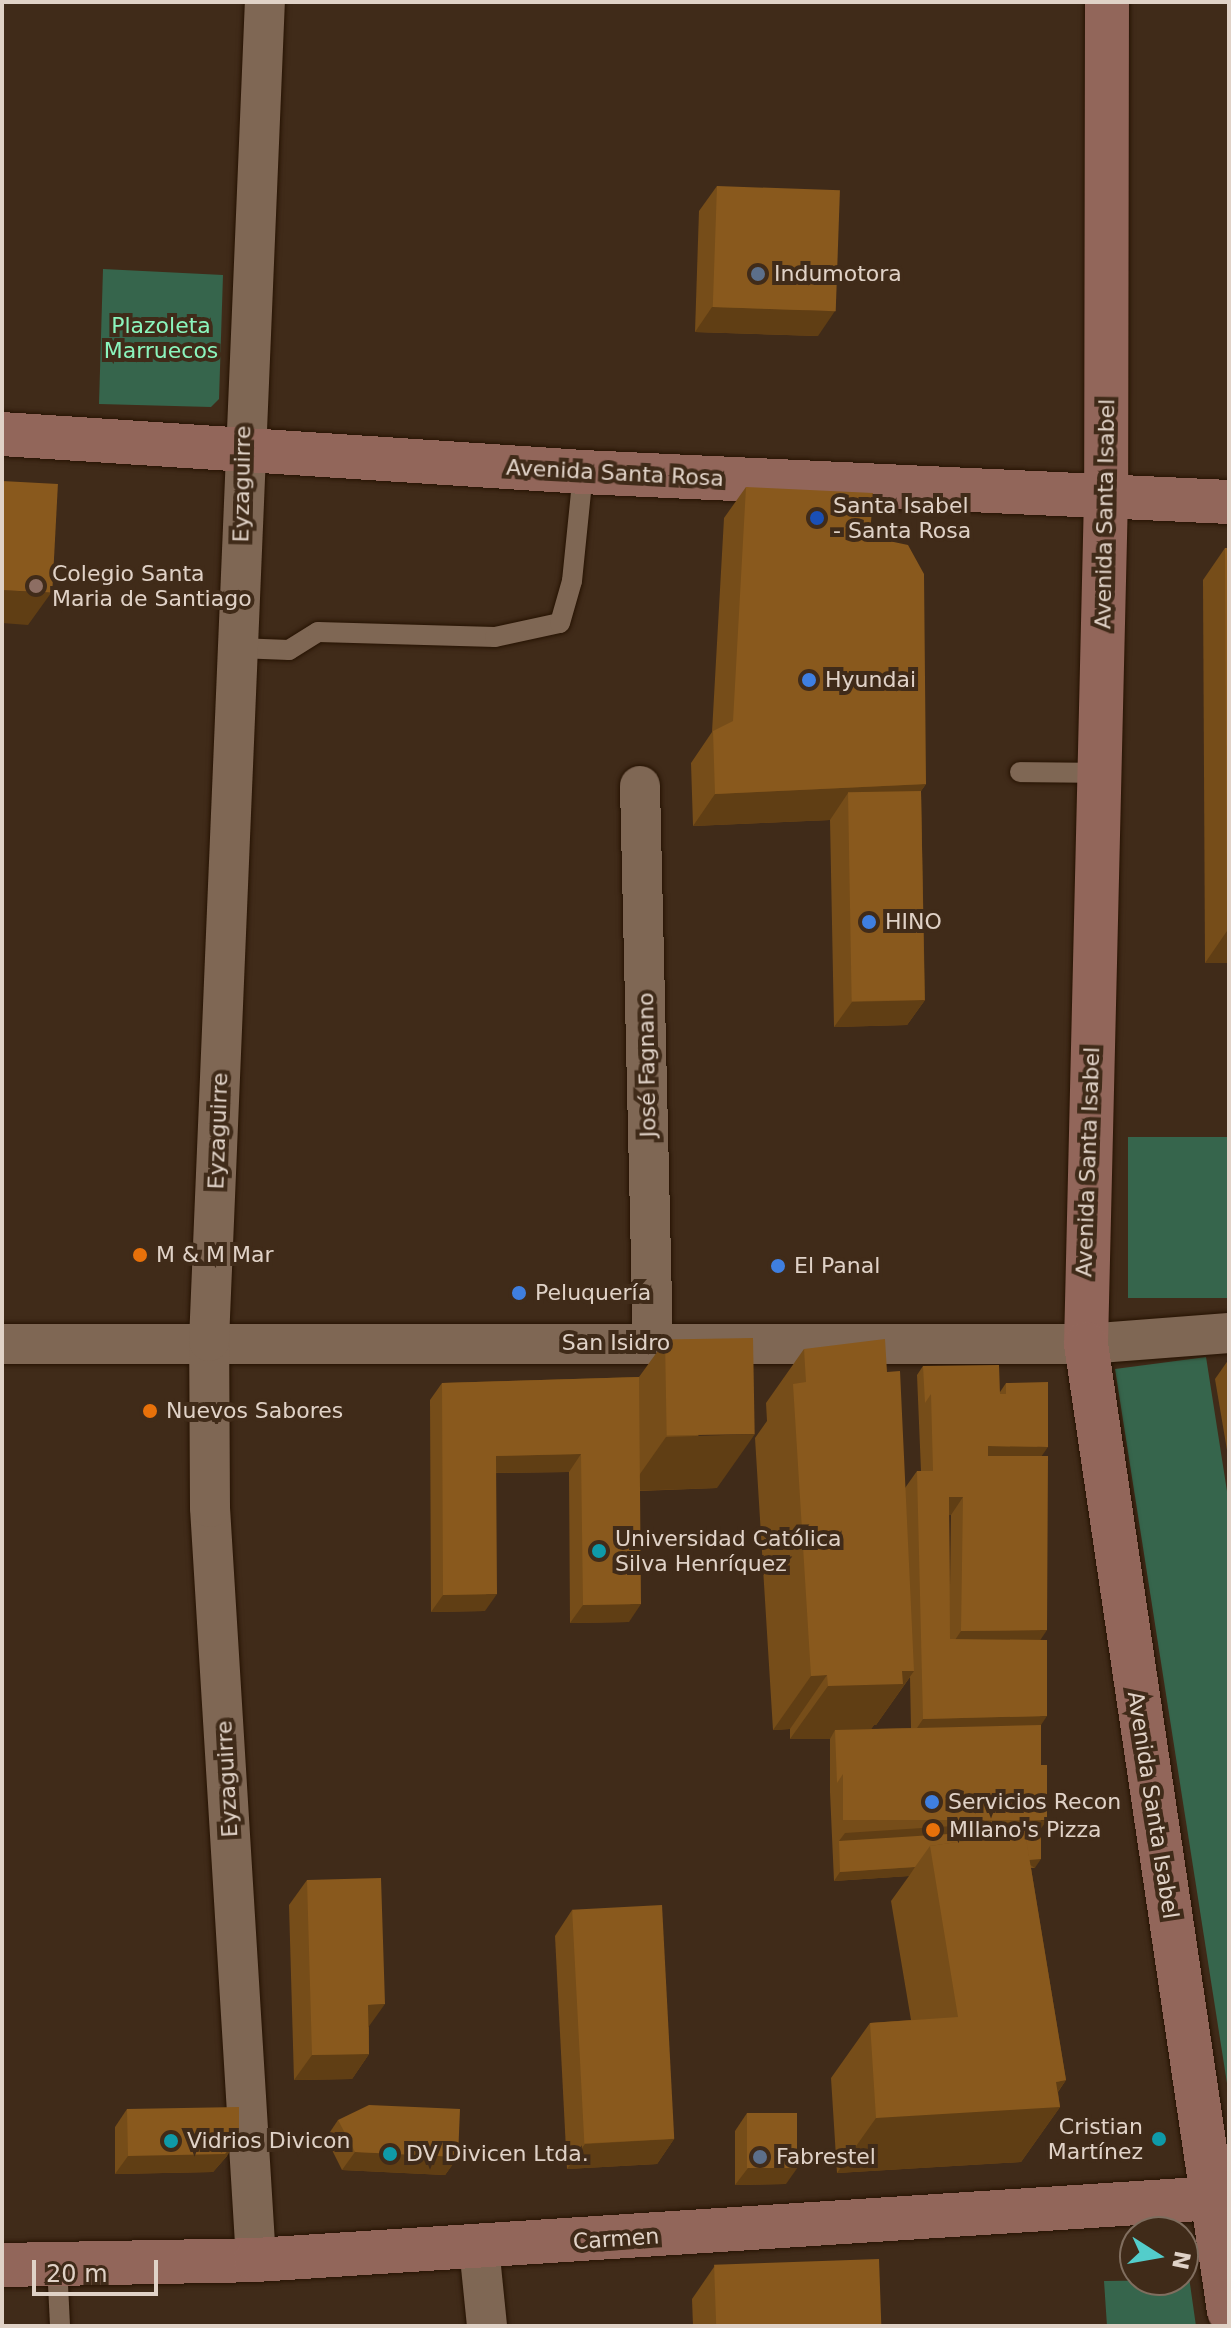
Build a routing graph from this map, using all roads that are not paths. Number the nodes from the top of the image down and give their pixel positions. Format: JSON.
{"nodes":[{"id":1,"x":265,"y":2,"type":"edge"},
{"id":2,"x":1107,"y":2,"type":"edge"},
{"id":3,"x":2,"y":434,"type":"edge"},
{"id":4,"x":242,"y":447,"type":"junction"},
{"id":5,"x":583,"y":472,"type":"junction"},
{"id":6,"x":1106,"y":496,"type":"junction"},
{"id":7,"x":1229,"y":502,"type":"edge"},
{"id":8,"x":238,"y":648,"type":"junction"},
{"id":9,"x":1020,"y":772,"type":"dead end"},
{"id":10,"x":1100,"y":773,"type":"junction"},
{"id":11,"x":640,"y":786,"type":"dead end"},
{"id":12,"x":1229,"y":1333,"type":"edge"},
{"id":13,"x":209,"y":1341,"type":"junction"},
{"id":14,"x":2,"y":1344,"type":"edge"},
{"id":15,"x":653,"y":1344,"type":"junction"},
{"id":16,"x":1086,"y":1344,"type":"junction"},
{"id":17,"x":1221,"y":2198,"type":"edge"},
{"id":18,"x":479,"y":2247,"type":"junction"},
{"id":19,"x":256,"y":2260,"type":"junction"},
{"id":20,"x":57,"y":2264,"type":"junction"},
{"id":21,"x":2,"y":2265,"type":"edge"},
{"id":22,"x":1229,"y":2311,"type":"edge"},
{"id":23,"x":60,"y":2326,"type":"edge"},
{"id":24,"x":487,"y":2326,"type":"edge"}],
"edges":[{"from":1,"to":4,"type":"street","name":"Eyzaguirre"},
{"from":2,"to":6,"type":"main road","name":"Avenida Santa Isabel"},
{"from":3,"to":4,"type":"main road","name":"Avenida Santa Rosa"},
{"from":4,"to":5,"type":"main road","name":"Avenida Santa Rosa"},
{"from":4,"to":8,"type":"street","name":"Eyzaguirre"},
{"from":5,"to":6,"type":"main road","name":"Avenida Santa Rosa"},
{"from":5,"to":8,"type":"lane"},
{"from":6,"to":7,"type":"main road","name":"Avenida Santa Rosa"},
{"from":6,"to":10,"type":"main road","name":"Avenida Santa Isabel"},
{"from":8,"to":13,"type":"street","name":"Eyzaguirre"},
{"from":9,"to":10,"type":"lane"},
{"from":10,"to":16,"type":"main road","name":"Avenida Santa Isabel"},
{"from":11,"to":15,"type":"street","name":"José Fagnano"},
{"from":12,"to":16,"type":"street","name":"San Isidro"},
{"from":13,"to":14,"type":"street","name":"San Isidro"},
{"from":13,"to":15,"type":"street","name":"San Isidro"},
{"from":13,"to":19,"type":"street","name":"Eyzaguirre"},
{"from":15,"to":16,"type":"street","name":"San Isidro"},
{"from":16,"to":17,"type":"main road","name":"Avenida Santa Isabel"},
{"from":17,"to":18,"type":"main road","name":"Carmen"},
{"from":17,"to":22,"type":"main road","name":"Avenida Santa Isabel"},
{"from":18,"to":19,"type":"main road","name":"Carmen"},
{"from":18,"to":24,"type":"street"},
{"from":19,"to":20,"type":"main road","name":"Carmen"},
{"from":20,"to":21,"type":"main road","name":"Carmen"},
{"from":20,"to":23,"type":"lane"}]}
